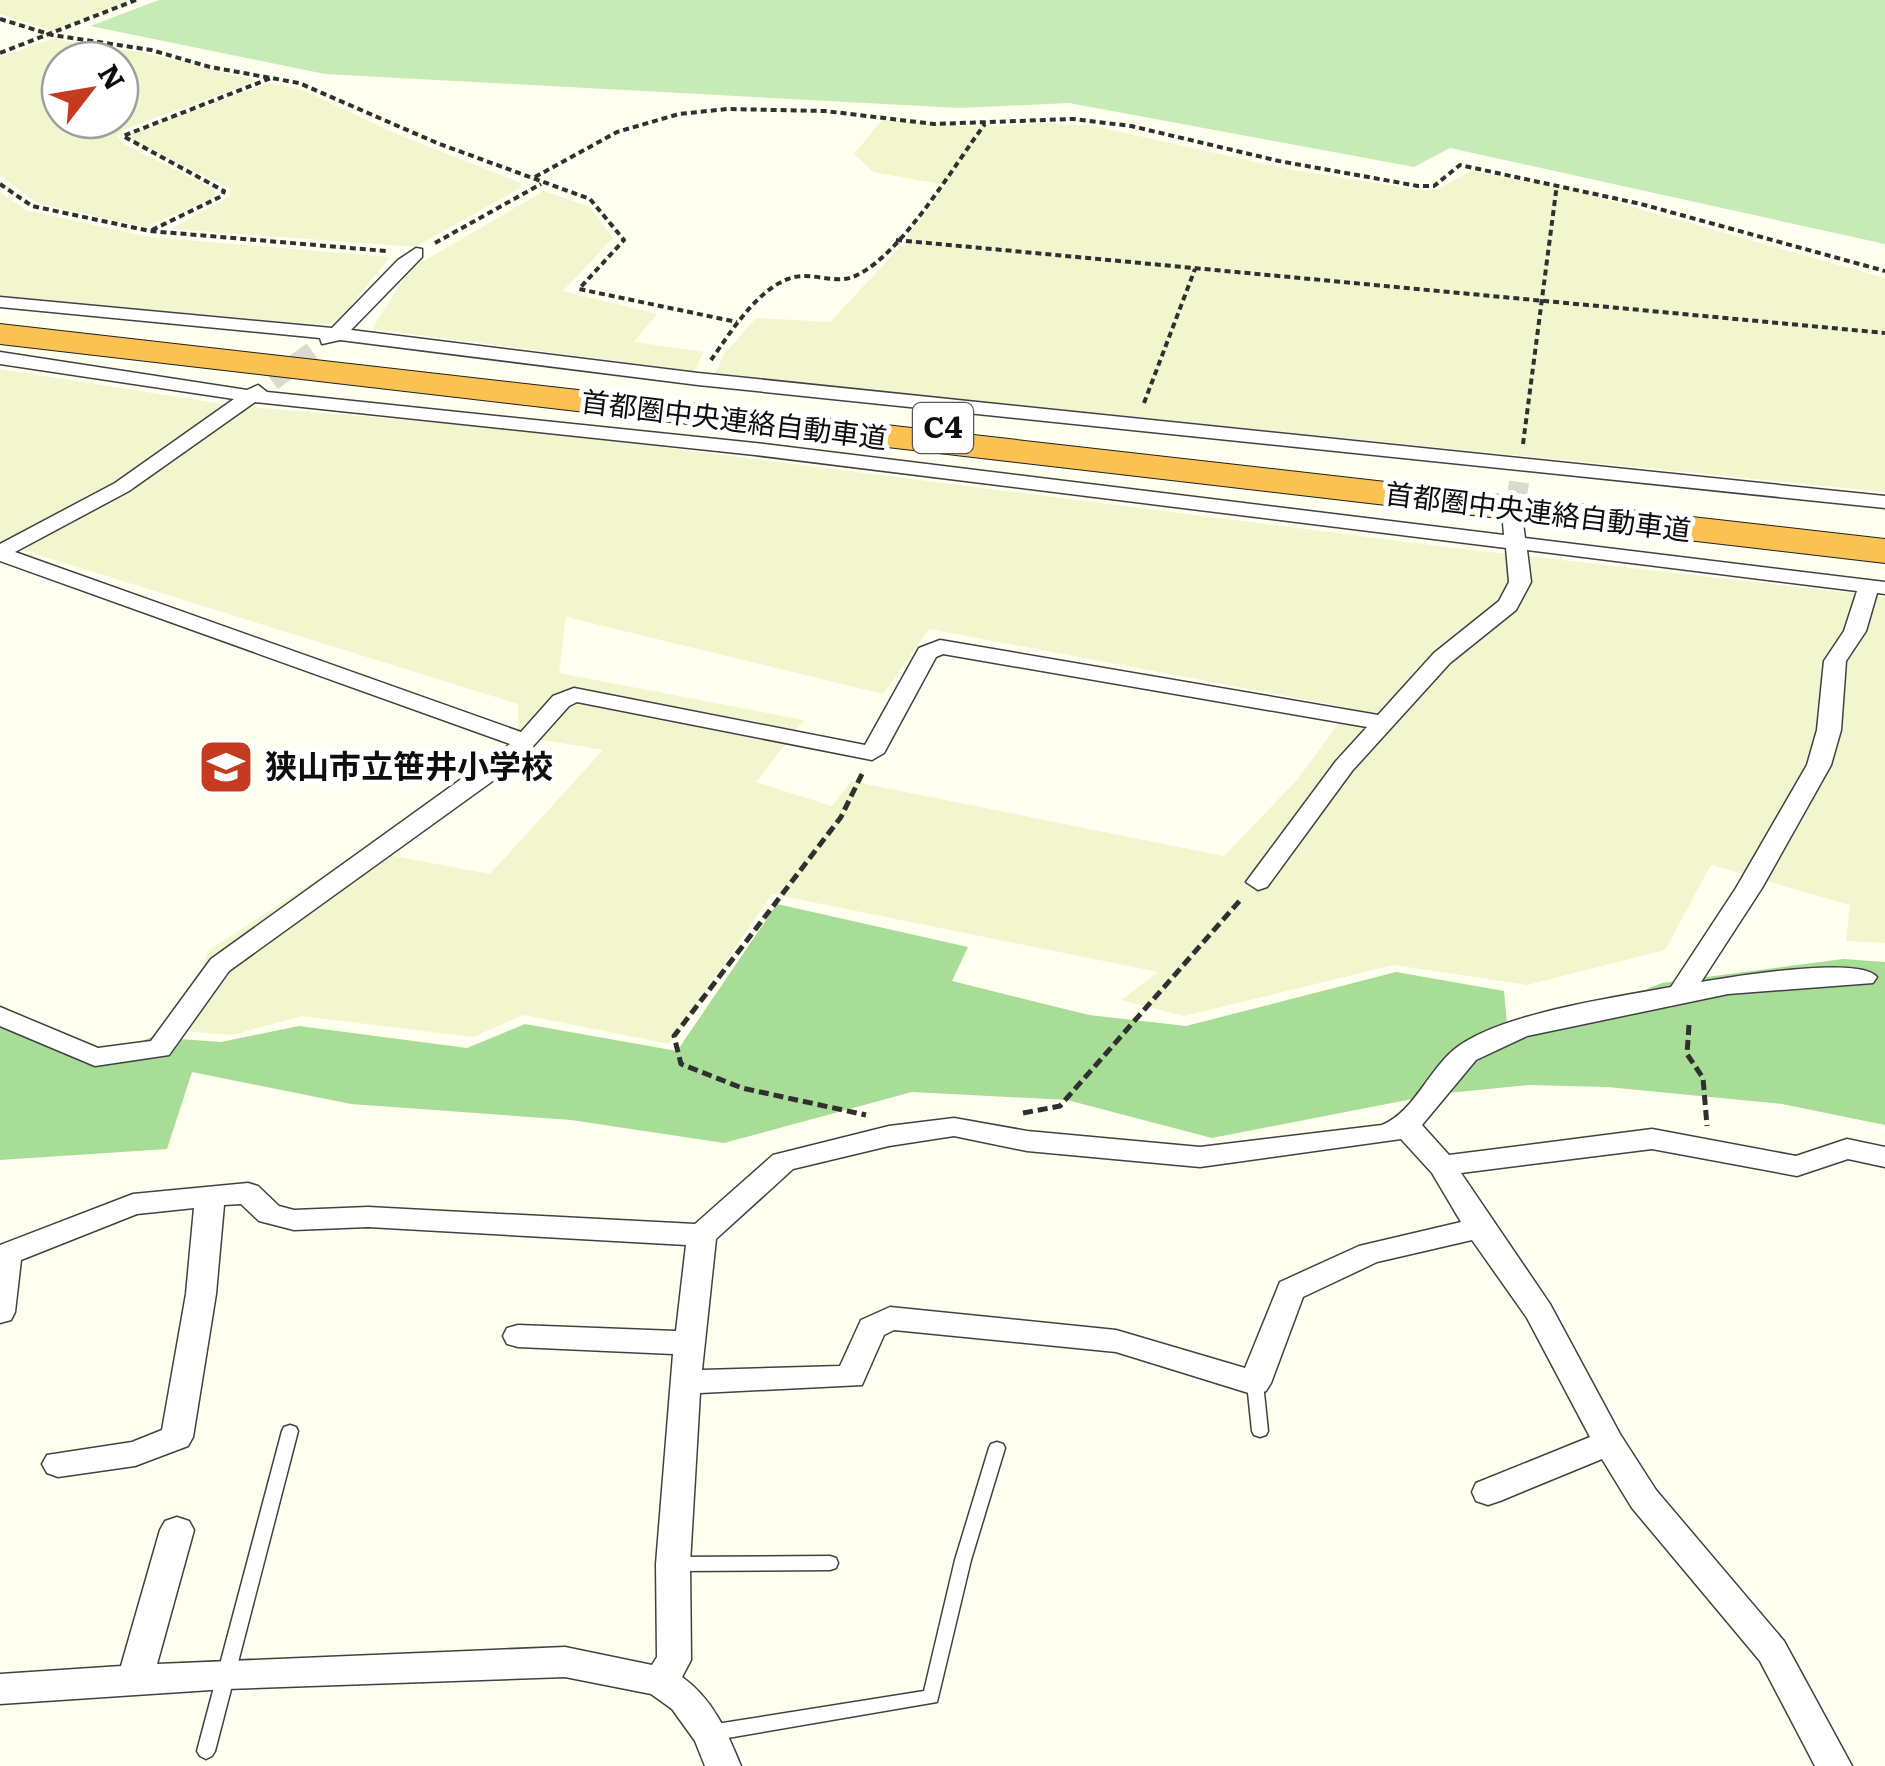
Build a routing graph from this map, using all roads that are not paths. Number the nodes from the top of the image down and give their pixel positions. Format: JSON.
{"nodes":[{"id":1,"x":416,"y":253,"type":"road end"},
{"id":2,"x":0,"y":302,"type":"edge"},
{"id":3,"x":8,"y":332,"type":"edge"},
{"id":4,"x":328,"y":340,"type":"junction"},
{"id":5,"x":0,"y":358,"type":"edge"},
{"id":6,"x":272,"y":380,"type":"tunnel mouth"},
{"id":7,"x":251,"y":396,"type":"junction"},
{"id":8,"x":1885,"y":502,"type":"edge"},
{"id":9,"x":1516,"y":533,"type":"junction"},
{"id":10,"x":1885,"y":534,"type":"edge"},
{"id":11,"x":1885,"y":551,"type":"edge"},
{"id":12,"x":0,"y":553,"type":"edge"},
{"id":13,"x":1877,"y":587,"type":"edge"},
{"id":14,"x":1385,"y":722,"type":"junction"},
{"id":15,"x":524,"y":741,"type":"junction"},
{"id":16,"x":1258,"y":882,"type":"road end"},
{"id":17,"x":1864,"y":977,"type":"dead end"},
{"id":18,"x":1682,"y":991,"type":"junction"},
{"id":19,"x":0,"y":1016,"type":"edge"},
{"id":20,"x":1406,"y":1126,"type":"junction"},
{"id":21,"x":1885,"y":1157,"type":"edge"},
{"id":22,"x":1442,"y":1166,"type":"junction"},
{"id":23,"x":210,"y":1197,"type":"junction"},
{"id":24,"x":1479,"y":1228,"type":"junction"},
{"id":25,"x":702,"y":1235,"type":"junction"},
{"id":26,"x":4,"y":1256,"type":"edge"},
{"id":27,"x":0,"y":1312,"type":"edge"},
{"id":28,"x":518,"y":1336,"type":"dead end"},
{"id":29,"x":689,"y":1343,"type":"junction"},
{"id":30,"x":685,"y":1382,"type":"junction"},
{"id":31,"x":1255,"y":1382,"type":"junction"},
{"id":32,"x":290,"y":1431,"type":"dead end"},
{"id":33,"x":1260,"y":1431,"type":"dead end"},
{"id":34,"x":1609,"y":1443,"type":"junction"},
{"id":35,"x":996,"y":1448,"type":"dead end"},
{"id":36,"x":58,"y":1464,"type":"dead end"},
{"id":37,"x":1488,"y":1492,"type":"dead end"},
{"id":38,"x":177,"y":1530,"type":"dead end"},
{"id":39,"x":830,"y":1563,"type":"dead end"},
{"id":40,"x":673,"y":1564,"type":"junction"},
{"id":41,"x":226,"y":1674,"type":"junction"},
{"id":42,"x":134,"y":1680,"type":"junction"},
{"id":43,"x":660,"y":1681,"type":"junction"},
{"id":44,"x":0,"y":1689,"type":"edge"},
{"id":45,"x":716,"y":1750,"type":"edge"},
{"id":46,"x":206,"y":1751,"type":"dead end"},
{"id":47,"x":1834,"y":1766,"type":"edge"}],
"edges":[{"from":1,"to":4,"type":"street"},
{"from":2,"to":4,"type":"street"},
{"from":3,"to":10,"type":"highway","name":"首都圏中央連絡自動車道","number":"C4"},
{"from":3,"to":11,"type":"highway","name":"首都圏中央連絡自動車道","number":"C4"},
{"from":4,"to":8,"type":"street"},
{"from":5,"to":7,"type":"street"},
{"from":6,"to":7,"type":"street"},
{"from":7,"to":9,"type":"street"},
{"from":7,"to":12,"type":"street"},
{"from":9,"to":13,"type":"street"},
{"from":9,"to":14,"type":"street"},
{"from":12,"to":15,"type":"street"},
{"from":13,"to":18,"type":"street"},
{"from":14,"to":15,"type":"street"},
{"from":14,"to":16,"type":"street"},
{"from":15,"to":19,"type":"street"},
{"from":17,"to":18,"type":"street"},
{"from":18,"to":20,"type":"street"},
{"from":20,"to":22,"type":"street"},
{"from":20,"to":25,"type":"street"},
{"from":21,"to":22,"type":"street"},
{"from":22,"to":24,"type":"street"},
{"from":23,"to":25,"type":"street"},
{"from":23,"to":26,"type":"street"},
{"from":23,"to":36,"type":"street"},
{"from":24,"to":31,"type":"street"},
{"from":24,"to":34,"type":"street"},
{"from":25,"to":29,"type":"street"},
{"from":26,"to":27,"type":"street"},
{"from":28,"to":29,"type":"street"},
{"from":29,"to":30,"type":"street"},
{"from":30,"to":31,"type":"street"},
{"from":30,"to":40,"type":"street"},
{"from":31,"to":33,"type":"lane"},
{"from":32,"to":41,"type":"lane"},
{"from":34,"to":37,"type":"street"},
{"from":34,"to":47,"type":"street"},
{"from":35,"to":45,"type":"lane"},
{"from":38,"to":42,"type":"street"},
{"from":39,"to":40,"type":"lane"},
{"from":40,"to":43,"type":"street"},
{"from":41,"to":42,"type":"street"},
{"from":41,"to":43,"type":"street"},
{"from":41,"to":46,"type":"lane"},
{"from":42,"to":44,"type":"street"},
{"from":43,"to":45,"type":"street"}]}
